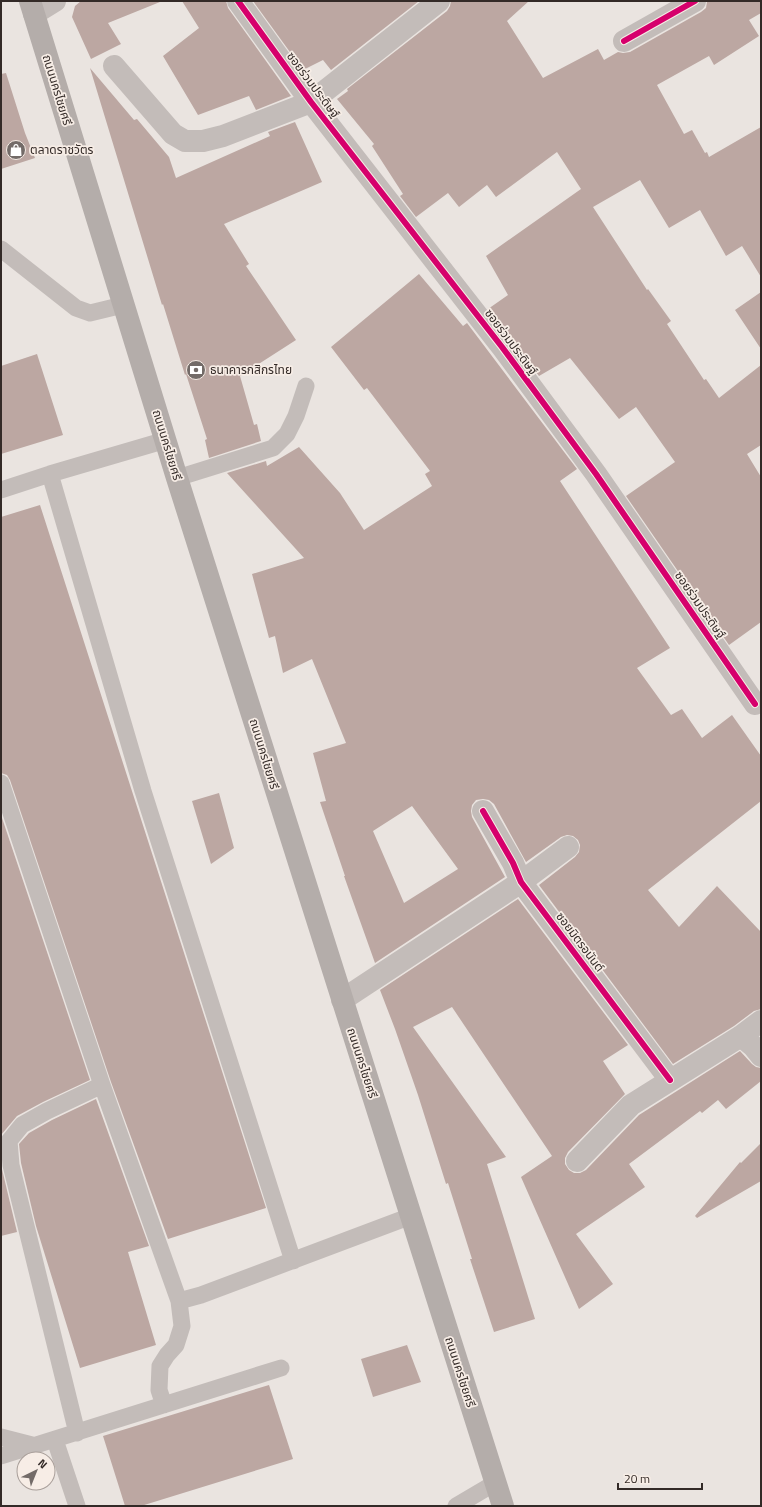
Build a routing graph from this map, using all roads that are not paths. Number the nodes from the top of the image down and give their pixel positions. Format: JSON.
{"nodes":[{"id":1,"x":55,"y":1,"type":"edge"},
{"id":2,"x":238,"y":1,"type":"edge"},
{"id":3,"x":439,"y":1,"type":"edge"},
{"id":4,"x":694,"y":1,"type":"edge"},
{"id":5,"x":32,"y":8,"type":"edge"},
{"id":6,"x":624,"y":41,"type":"dead end"},
{"id":7,"x":114,"y":66,"type":"dead end"},
{"id":8,"x":311,"y":102,"type":"junction"},
{"id":9,"x":1,"y":249,"type":"edge"},
{"id":10,"x":123,"y":305,"type":"junction"},
{"id":11,"x":306,"y":386,"type":"dead end"},
{"id":12,"x":166,"y":440,"type":"junction"},
{"id":13,"x":50,"y":474,"type":"junction"},
{"id":14,"x":177,"y":478,"type":"junction"},
{"id":15,"x":1,"y":490,"type":"edge"},
{"id":16,"x":755,"y":704,"type":"dead end"},
{"id":17,"x":1,"y":783,"type":"edge"},
{"id":18,"x":483,"y":811,"type":"dead end"},
{"id":19,"x":568,"y":847,"type":"dead end"},
{"id":20,"x":521,"y":882,"type":"junction"},
{"id":21,"x":342,"y":1000,"type":"junction"},
{"id":22,"x":761,"y":1021,"type":"edge"},
{"id":23,"x":741,"y":1036,"type":"junction"},
{"id":24,"x":761,"y":1056,"type":"edge"},
{"id":25,"x":670,"y":1080,"type":"junction"},
{"id":26,"x":102,"y":1085,"type":"junction"},
{"id":27,"x":577,"y":1161,"type":"dead end"},
{"id":28,"x":411,"y":1216,"type":"junction"},
{"id":29,"x":293,"y":1260,"type":"junction"},
{"id":30,"x":179,"y":1301,"type":"junction"},
{"id":31,"x":281,"y":1368,"type":"dead end"},
{"id":32,"x":164,"y":1405,"type":"junction"},
{"id":33,"x":76,"y":1433,"type":"junction"},
{"id":34,"x":1,"y":1437,"type":"edge"},
{"id":35,"x":55,"y":1440,"type":"junction"},
{"id":36,"x":36,"y":1446,"type":"junction"},
{"id":37,"x":1,"y":1456,"type":"edge"},
{"id":38,"x":496,"y":1483,"type":"junction"},
{"id":39,"x":77,"y":1506,"type":"edge"},
{"id":40,"x":456,"y":1506,"type":"edge"},
{"id":41,"x":503,"y":1506,"type":"edge"}],
"edges":[{"from":1,"to":5,"type":"street"},
{"from":2,"to":8,"type":"street","name":"ซอยร่วมประดิษฐ์"},
{"from":3,"to":8,"type":"street"},
{"from":4,"to":6,"type":"street"},
{"from":5,"to":10,"type":"main road","name":"ถนนนครไชยศรี"},
{"from":7,"to":8,"type":"street"},
{"from":8,"to":16,"type":"street","name":"ซอยร่วมประดิษฐ์"},
{"from":9,"to":10,"type":"lane"},
{"from":10,"to":12,"type":"main road","name":"ถนนนครไชยศรี"},
{"from":11,"to":14,"type":"lane"},
{"from":12,"to":13,"type":"lane"},
{"from":12,"to":14,"type":"main road","name":"ถนนนครไชยศรี"},
{"from":13,"to":15,"type":"lane"},
{"from":13,"to":29,"type":"lane"},
{"from":14,"to":21,"type":"main road","name":"ถนนนครไชยศรี"},
{"from":17,"to":26,"type":"lane"},
{"from":18,"to":20,"type":"street","name":"ซอยมิตรอนันต์"},
{"from":19,"to":20,"type":"street"},
{"from":20,"to":21,"type":"street"},
{"from":20,"to":25,"type":"street","name":"ซอยมิตรอนันต์"},
{"from":21,"to":28,"type":"main road","name":"ถนนนครไชยศรี"},
{"from":22,"to":23,"type":"street"},
{"from":23,"to":24,"type":"street"},
{"from":23,"to":25,"type":"street"},
{"from":25,"to":27,"type":"street"},
{"from":26,"to":30,"type":"lane"},
{"from":26,"to":33,"type":"lane"},
{"from":28,"to":29,"type":"lane"},
{"from":28,"to":38,"type":"main road","name":"ถนนนครไชยศรี"},
{"from":29,"to":30,"type":"lane"},
{"from":30,"to":32,"type":"lane"},
{"from":31,"to":32,"type":"lane"},
{"from":32,"to":33,"type":"lane"},
{"from":33,"to":35,"type":"lane"},
{"from":34,"to":36,"type":"lane"},
{"from":35,"to":36,"type":"lane"},
{"from":35,"to":39,"type":"lane"},
{"from":36,"to":37,"type":"lane"},
{"from":38,"to":40,"type":"lane"},
{"from":38,"to":41,"type":"main road","name":"ถนนนครไชยศรี"}]}
